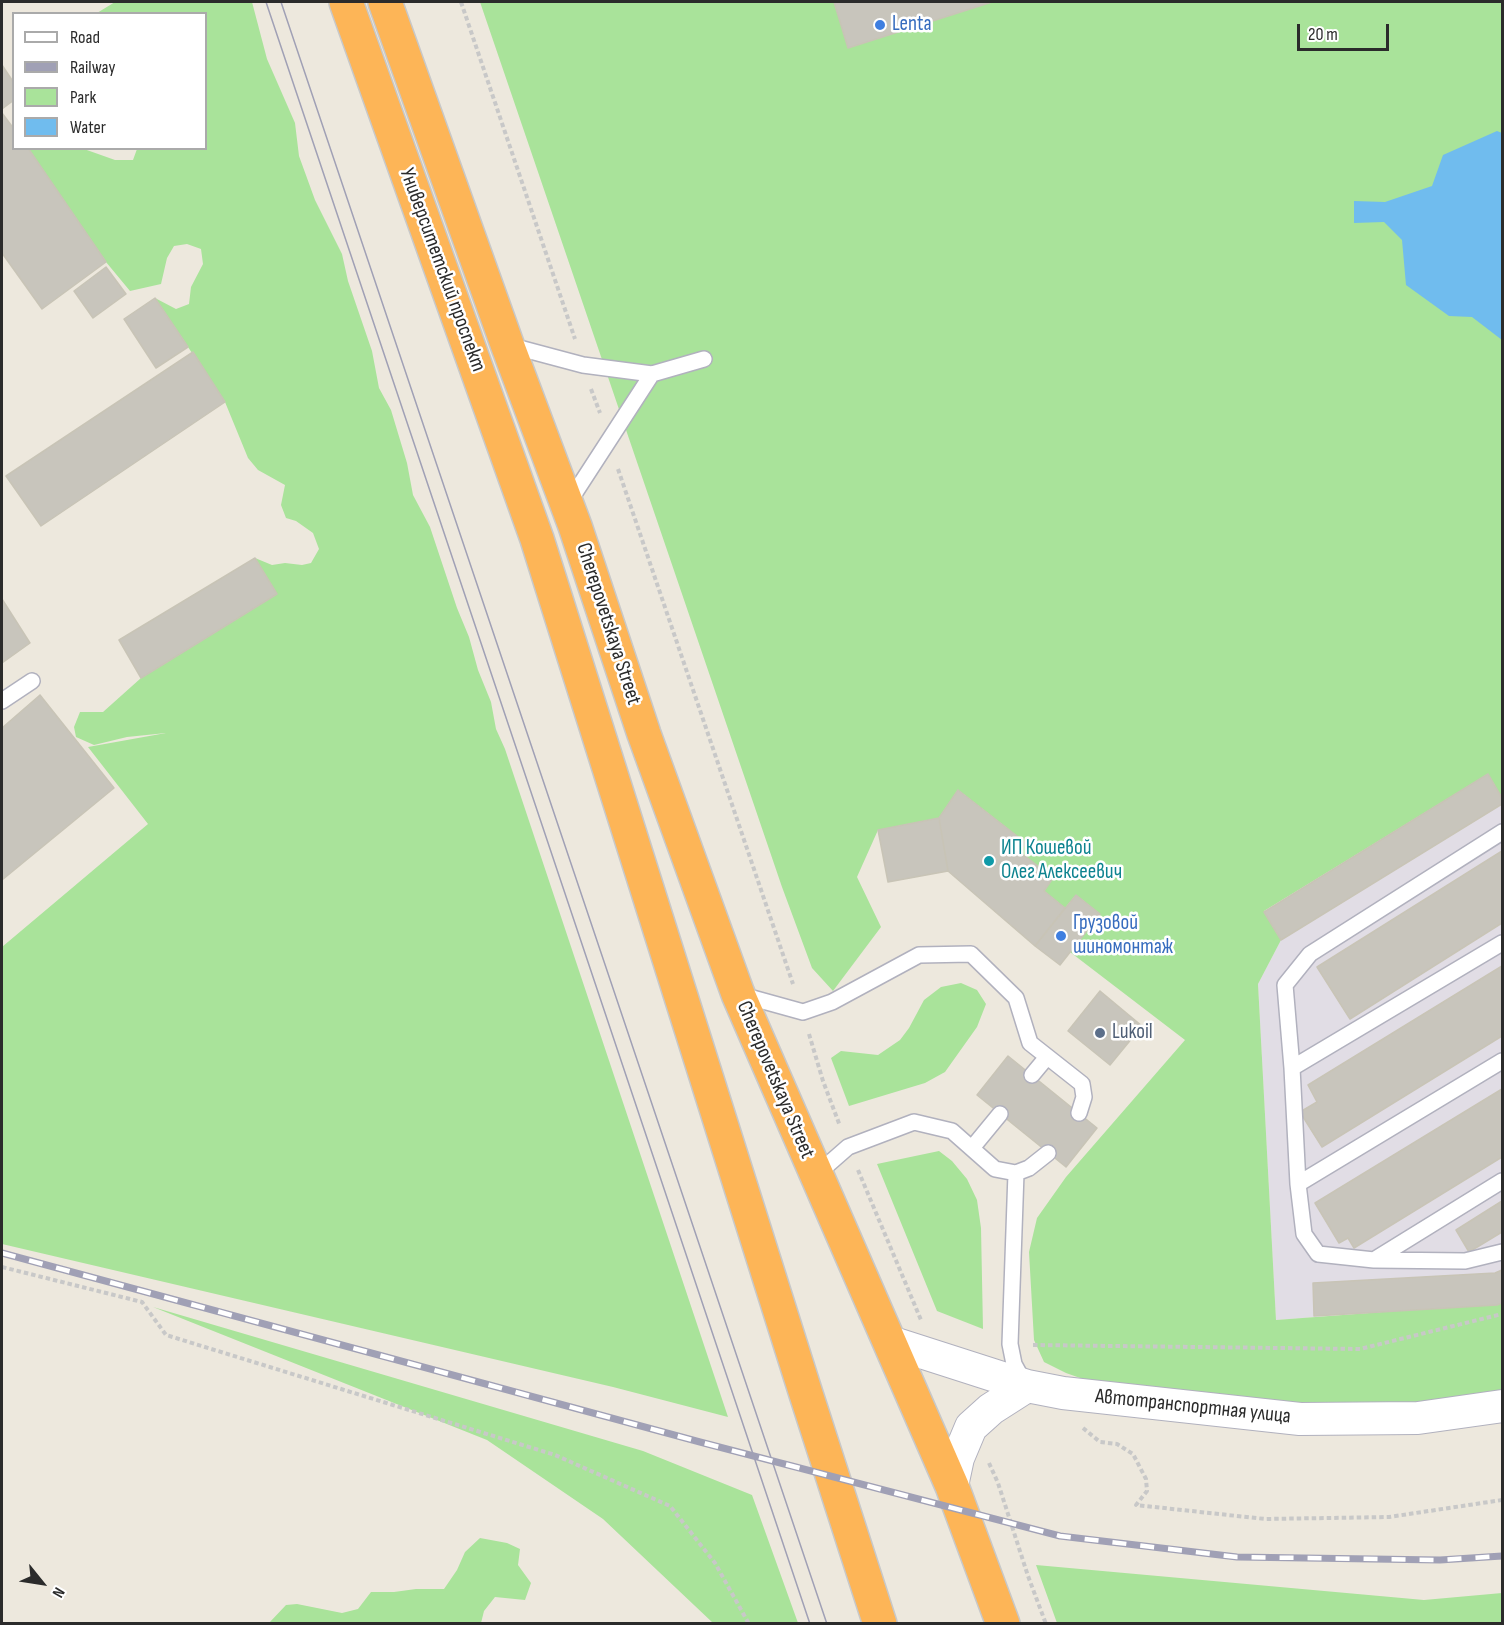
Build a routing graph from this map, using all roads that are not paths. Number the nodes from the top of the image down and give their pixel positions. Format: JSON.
{"nodes":[{"id":1,"x":346,"y":2,"type":"edge"},
{"id":2,"x":386,"y":2,"type":"edge"},
{"id":3,"x":507,"y":344,"type":"junction"},
{"id":4,"x":704,"y":358,"type":"dead end"},
{"id":5,"x":652,"y":374,"type":"junction"},
{"id":6,"x":571,"y":515,"type":"junction"},
{"id":7,"x":537,"y":539,"type":"joint"},
{"id":8,"x":32,"y":681,"type":"dead end"},
{"id":9,"x":2,"y":701,"type":"edge"},
{"id":10,"x":1503,"y":832,"type":"edge"},
{"id":11,"x":1503,"y":943,"type":"edge"},
{"id":12,"x":738,"y":994,"type":"junction"},
{"id":13,"x":1047,"y":1057,"type":"junction"},
{"id":14,"x":1503,"y":1061,"type":"edge"},
{"id":15,"x":1292,"y":1068,"type":"junction"},
{"id":16,"x":1032,"y":1075,"type":"dead end"},
{"id":17,"x":1079,"y":1113,"type":"dead end"},
{"id":18,"x":1000,"y":1114,"type":"dead end"},
{"id":19,"x":972,"y":1148,"type":"junction"},
{"id":20,"x":1048,"y":1153,"type":"dead end"},
{"id":21,"x":1016,"y":1173,"type":"junction"},
{"id":22,"x":816,"y":1175,"type":"junction"},
{"id":23,"x":1503,"y":1181,"type":"edge"},
{"id":24,"x":1298,"y":1184,"type":"junction"},
{"id":25,"x":1503,"y":1252,"type":"edge"},
{"id":26,"x":1374,"y":1260,"type":"junction"},
{"id":27,"x":890,"y":1342,"type":"junction"},
{"id":28,"x":1027,"y":1386,"type":"junction"},
{"id":29,"x":1503,"y":1406,"type":"edge"},
{"id":30,"x":952,"y":1486,"type":"junction"},
{"id":31,"x":880,"y":1623,"type":"edge"},
{"id":32,"x":1003,"y":1623,"type":"edge"}],
"edges":[{"from":1,"to":7,"type":"highway","name":"Университетский проспект"},
{"from":2,"to":3,"type":"highway","name":"Университетский проспект"},
{"from":3,"to":5,"type":"lane"},
{"from":3,"to":6,"type":"highway","name":"Университетский проспект"},
{"from":4,"to":5,"type":"lane"},
{"from":5,"to":6,"type":"lane"},
{"from":6,"to":12,"type":"highway","name":"Cherepovetskaya Street"},
{"from":7,"to":31,"type":"highway","name":"Cherepovetskaya Street"},
{"from":8,"to":9,"type":"lane"},
{"from":10,"to":15,"type":"lane"},
{"from":11,"to":15,"type":"lane"},
{"from":12,"to":13,"type":"lane"},
{"from":12,"to":22,"type":"highway","name":"Cherepovetskaya Street"},
{"from":13,"to":16,"type":"lane"},
{"from":13,"to":17,"type":"lane"},
{"from":14,"to":24,"type":"lane"},
{"from":15,"to":24,"type":"lane"},
{"from":18,"to":19,"type":"lane"},
{"from":19,"to":21,"type":"lane"},
{"from":19,"to":22,"type":"lane"},
{"from":20,"to":21,"type":"lane"},
{"from":21,"to":28,"type":"lane"},
{"from":22,"to":27,"type":"highway","name":"Cherepovetskaya Street"},
{"from":23,"to":26,"type":"lane"},
{"from":24,"to":26,"type":"lane"},
{"from":25,"to":26,"type":"lane"},
{"from":27,"to":28,"type":"street","name":"Автотранспортная улица"},
{"from":27,"to":30,"type":"highway","name":"Cherepovetskaya Street"},
{"from":28,"to":29,"type":"street","name":"Автотранспортная улица"},
{"from":28,"to":30,"type":"street"},
{"from":30,"to":32,"type":"highway","name":"Cherepovetskaya Street"}]}
